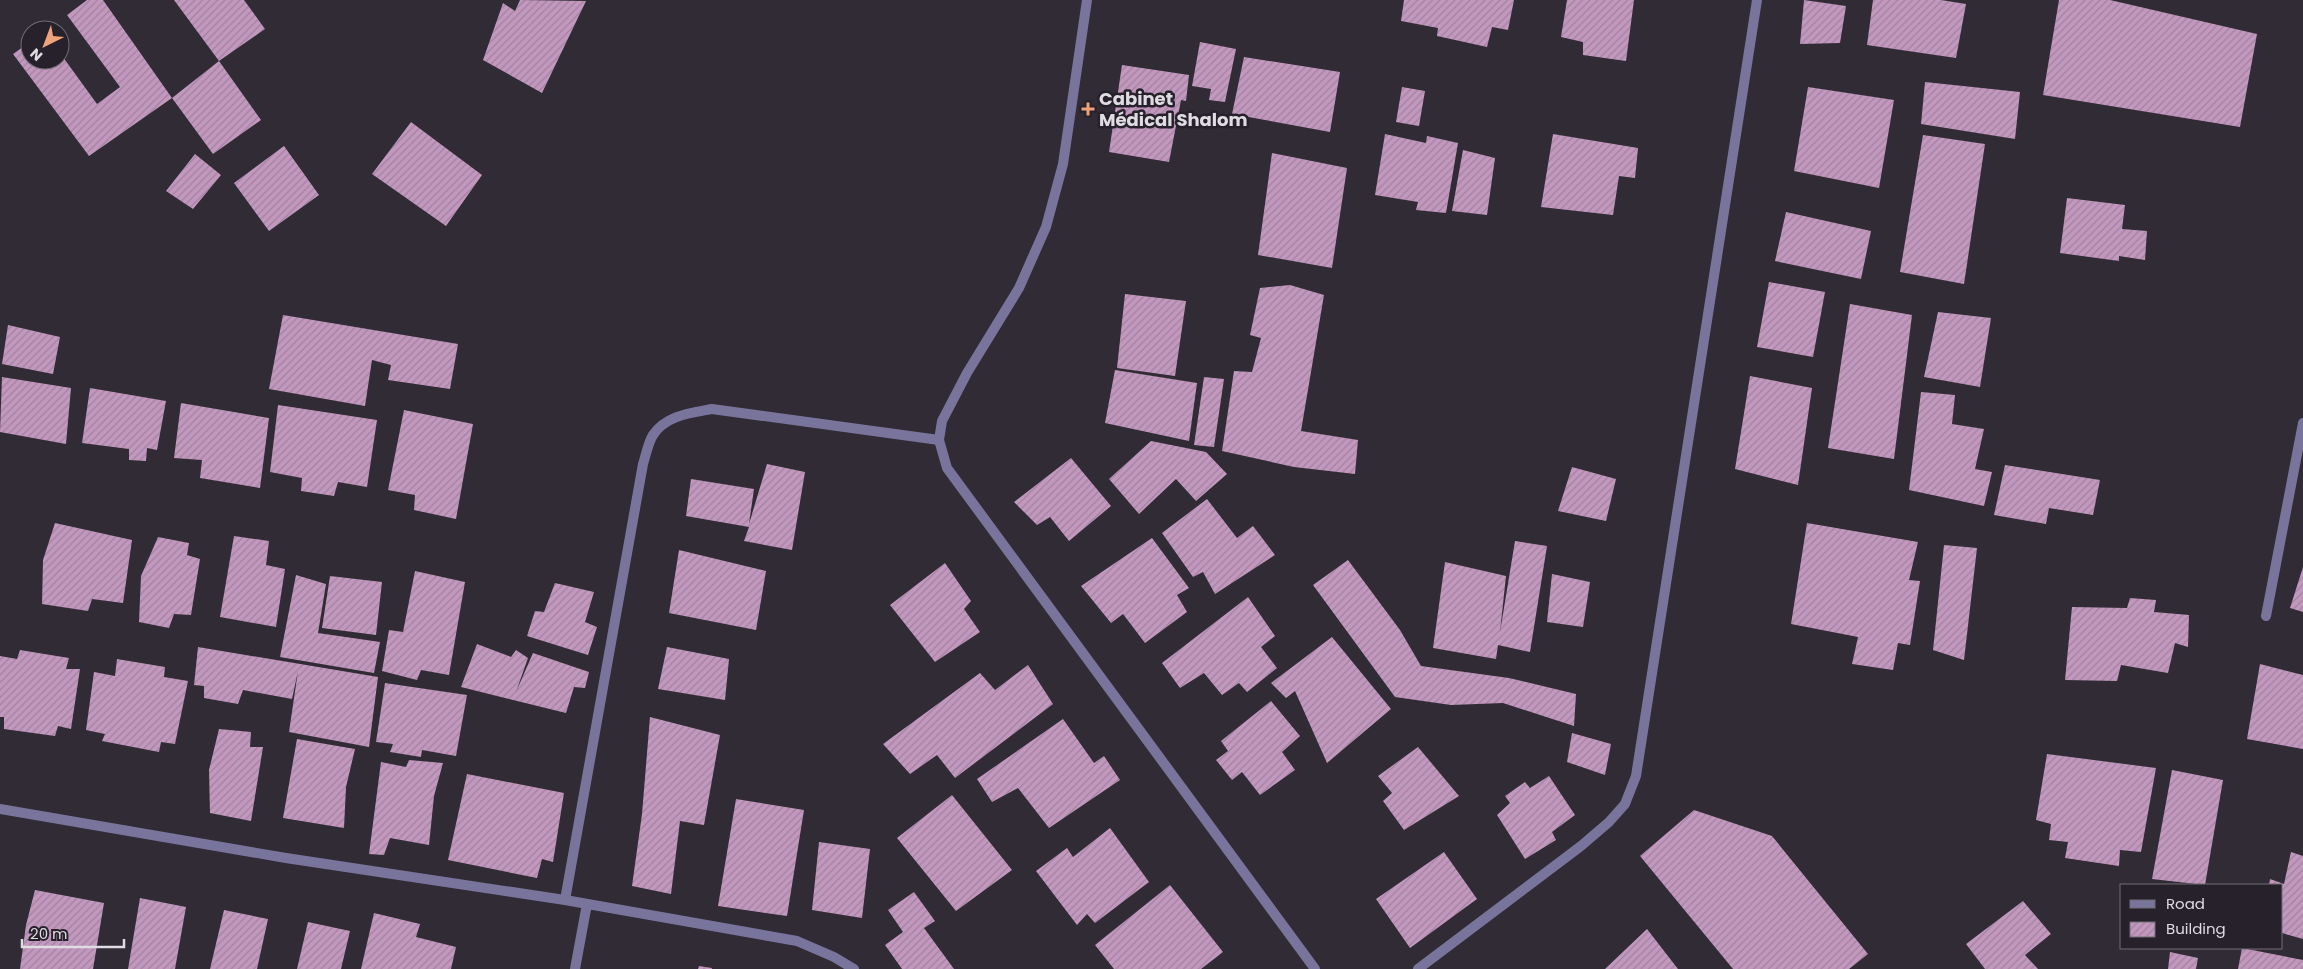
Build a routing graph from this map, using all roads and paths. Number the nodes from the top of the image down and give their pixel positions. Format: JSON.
{"nodes":[{"id":1,"x":1088,"y":0,"type":"edge"},
{"id":2,"x":1757,"y":0,"type":"edge"},
{"id":3,"x":2303,"y":423,"type":"edge"},
{"id":4,"x":939,"y":440,"type":"junction"},
{"id":5,"x":2266,"y":616,"type":"dead end"},
{"id":6,"x":0,"y":809,"type":"edge"},
{"id":7,"x":565,"y":900,"type":"junction"},
{"id":8,"x":587,"y":904,"type":"junction"},
{"id":9,"x":575,"y":969,"type":"edge"},
{"id":10,"x":854,"y":969,"type":"edge"},
{"id":11,"x":1315,"y":969,"type":"edge"},
{"id":12,"x":1418,"y":969,"type":"edge"}],
"edges":[{"from":1,"to":4,"type":"street"},
{"from":2,"to":12,"type":"street"},
{"from":3,"to":5,"type":"street"},
{"from":4,"to":7,"type":"street"},
{"from":4,"to":11,"type":"street"},
{"from":6,"to":7,"type":"street"},
{"from":7,"to":8,"type":"street"},
{"from":8,"to":9,"type":"street"},
{"from":8,"to":10,"type":"street"}]}
